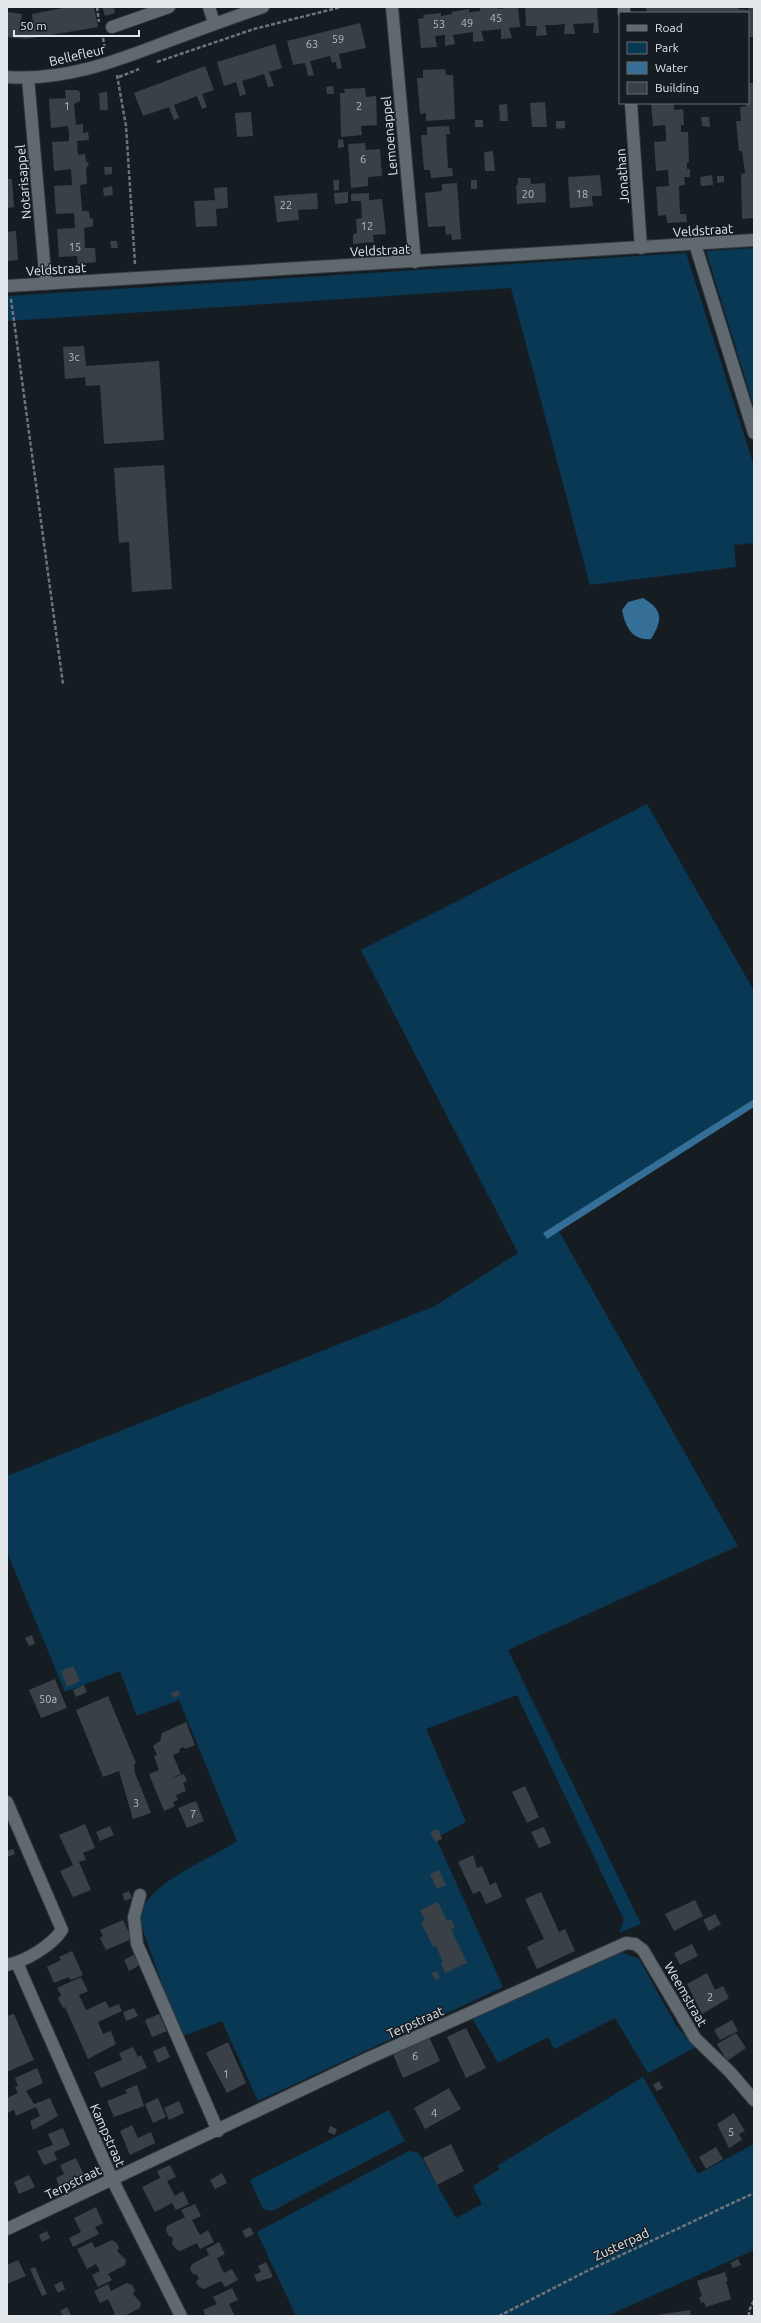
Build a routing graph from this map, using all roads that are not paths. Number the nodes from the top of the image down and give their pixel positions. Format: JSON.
{"nodes":[{"id":1,"x":169,"y":7,"type":"edge"},
{"id":2,"x":209,"y":7,"type":"edge"},
{"id":3,"x":263,"y":7,"type":"edge"},
{"id":4,"x":392,"y":7,"type":"edge"},
{"id":5,"x":214,"y":23,"type":"junction"},
{"id":6,"x":112,"y":28,"type":"dead end"},
{"id":7,"x":7,"y":77,"type":"edge"},
{"id":8,"x":28,"y":78,"type":"junction"},
{"id":9,"x":631,"y":104,"type":"edge"},
{"id":10,"x":754,"y":240,"type":"edge"},
{"id":11,"x":695,"y":244,"type":"junction"},
{"id":12,"x":641,"y":248,"type":"junction"},
{"id":13,"x":415,"y":262,"type":"junction"},
{"id":14,"x":46,"y":284,"type":"junction"},
{"id":15,"x":8,"y":286,"type":"edge"},
{"id":16,"x":754,"y":434,"type":"edge"},
{"id":17,"x":7,"y":1802,"type":"edge"},
{"id":18,"x":140,"y":1895,"type":"dead end"},
{"id":19,"x":626,"y":1943,"type":"joint"},
{"id":20,"x":12,"y":1964,"type":"edge"},
{"id":21,"x":754,"y":2100,"type":"edge"},
{"id":22,"x":218,"y":2131,"type":"junction"},
{"id":23,"x":112,"y":2179,"type":"junction"},
{"id":24,"x":7,"y":2229,"type":"edge"},
{"id":25,"x":181,"y":2316,"type":"edge"}],
"edges":[{"from":1,"to":6,"type":"street"},
{"from":2,"to":5,"type":"street"},
{"from":3,"to":5,"type":"street","name":"Bellefleur"},
{"from":4,"to":13,"type":"street","name":"Lemoenappel"},
{"from":5,"to":8,"type":"street","name":"Bellefleur"},
{"from":7,"to":8,"type":"street","name":"Bellefleur"},
{"from":8,"to":14,"type":"street","name":"Notarisappel"},
{"from":9,"to":12,"type":"street","name":"Jonathan"},
{"from":10,"to":11,"type":"street","name":"Veldstraat"},
{"from":11,"to":12,"type":"street","name":"Veldstraat"},
{"from":11,"to":16,"type":"street"},
{"from":12,"to":13,"type":"street","name":"Veldstraat"},
{"from":13,"to":14,"type":"street","name":"Veldstraat"},
{"from":14,"to":15,"type":"street","name":"Veldstraat"},
{"from":17,"to":20,"type":"street","name":"Kampstraat"},
{"from":18,"to":22,"type":"street"},
{"from":19,"to":21,"type":"street","name":"Weemstraat"},
{"from":19,"to":22,"type":"street","name":"Terpstraat"},
{"from":20,"to":23,"type":"street","name":"Kampstraat"},
{"from":22,"to":23,"type":"street","name":"Terpstraat"},
{"from":23,"to":24,"type":"street","name":"Terpstraat"},
{"from":23,"to":25,"type":"street","name":"Kampstraat"}]}
